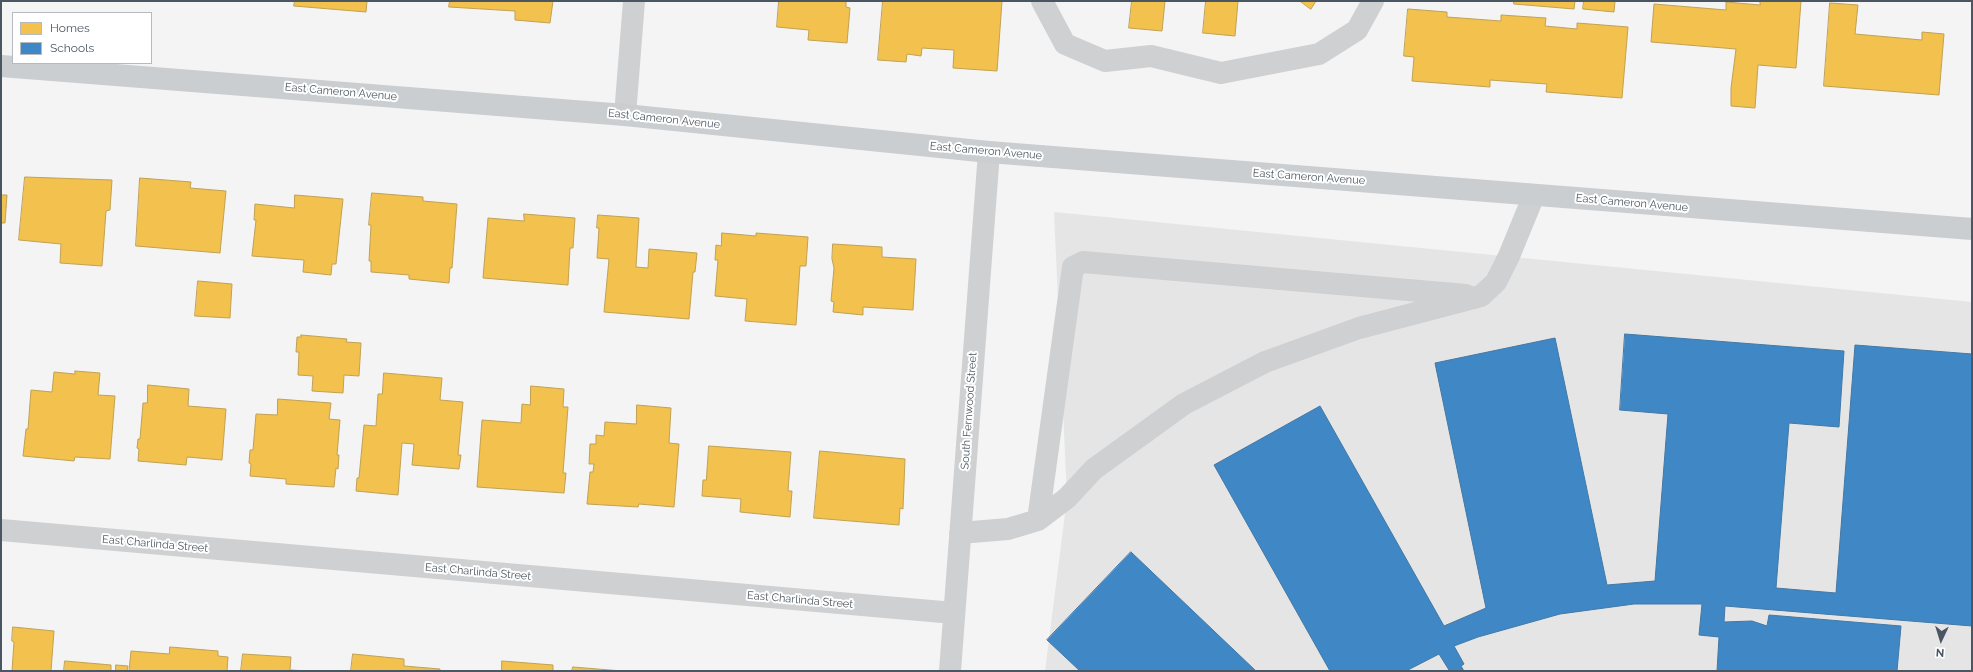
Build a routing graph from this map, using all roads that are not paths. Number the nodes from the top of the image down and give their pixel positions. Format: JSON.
{"nodes":[{"id":1,"x":634,"y":1,"type":"edge"},
{"id":2,"x":1042,"y":1,"type":"edge"},
{"id":3,"x":1373,"y":1,"type":"edge"},
{"id":4,"x":1,"y":66,"type":"edge"},
{"id":5,"x":625,"y":115,"type":"junction"},
{"id":6,"x":990,"y":152,"type":"junction"},
{"id":7,"x":1534,"y":195,"type":"junction"},
{"id":8,"x":1972,"y":229,"type":"edge"},
{"id":9,"x":1481,"y":296,"type":"junction"},
{"id":10,"x":1038,"y":520,"type":"junction"},
{"id":11,"x":1,"y":530,"type":"edge"},
{"id":12,"x":960,"y":533,"type":"junction"},
{"id":13,"x":954,"y":613,"type":"junction"},
{"id":14,"x":950,"y":671,"type":"edge"}],
"edges":[{"from":1,"to":5,"type":"street"},
{"from":2,"to":3,"type":"street"},
{"from":4,"to":5,"type":"main road","name":"East Cameron Avenue"},
{"from":5,"to":6,"type":"main road","name":"East Cameron Avenue"},
{"from":6,"to":7,"type":"main road","name":"East Cameron Avenue"},
{"from":6,"to":12,"type":"street","name":"South Fernwood Street"},
{"from":7,"to":8,"type":"main road","name":"East Cameron Avenue"},
{"from":7,"to":9,"type":"street"},
{"from":9,"to":10,"type":"street"},
{"from":9,"to":10,"type":"street"},
{"from":10,"to":12,"type":"street"},
{"from":11,"to":13,"type":"street","name":"East Charlinda Street"},
{"from":12,"to":13,"type":"street","name":"South Fernwood Street"},
{"from":13,"to":14,"type":"street","name":"South Fernwood Street"}]}
